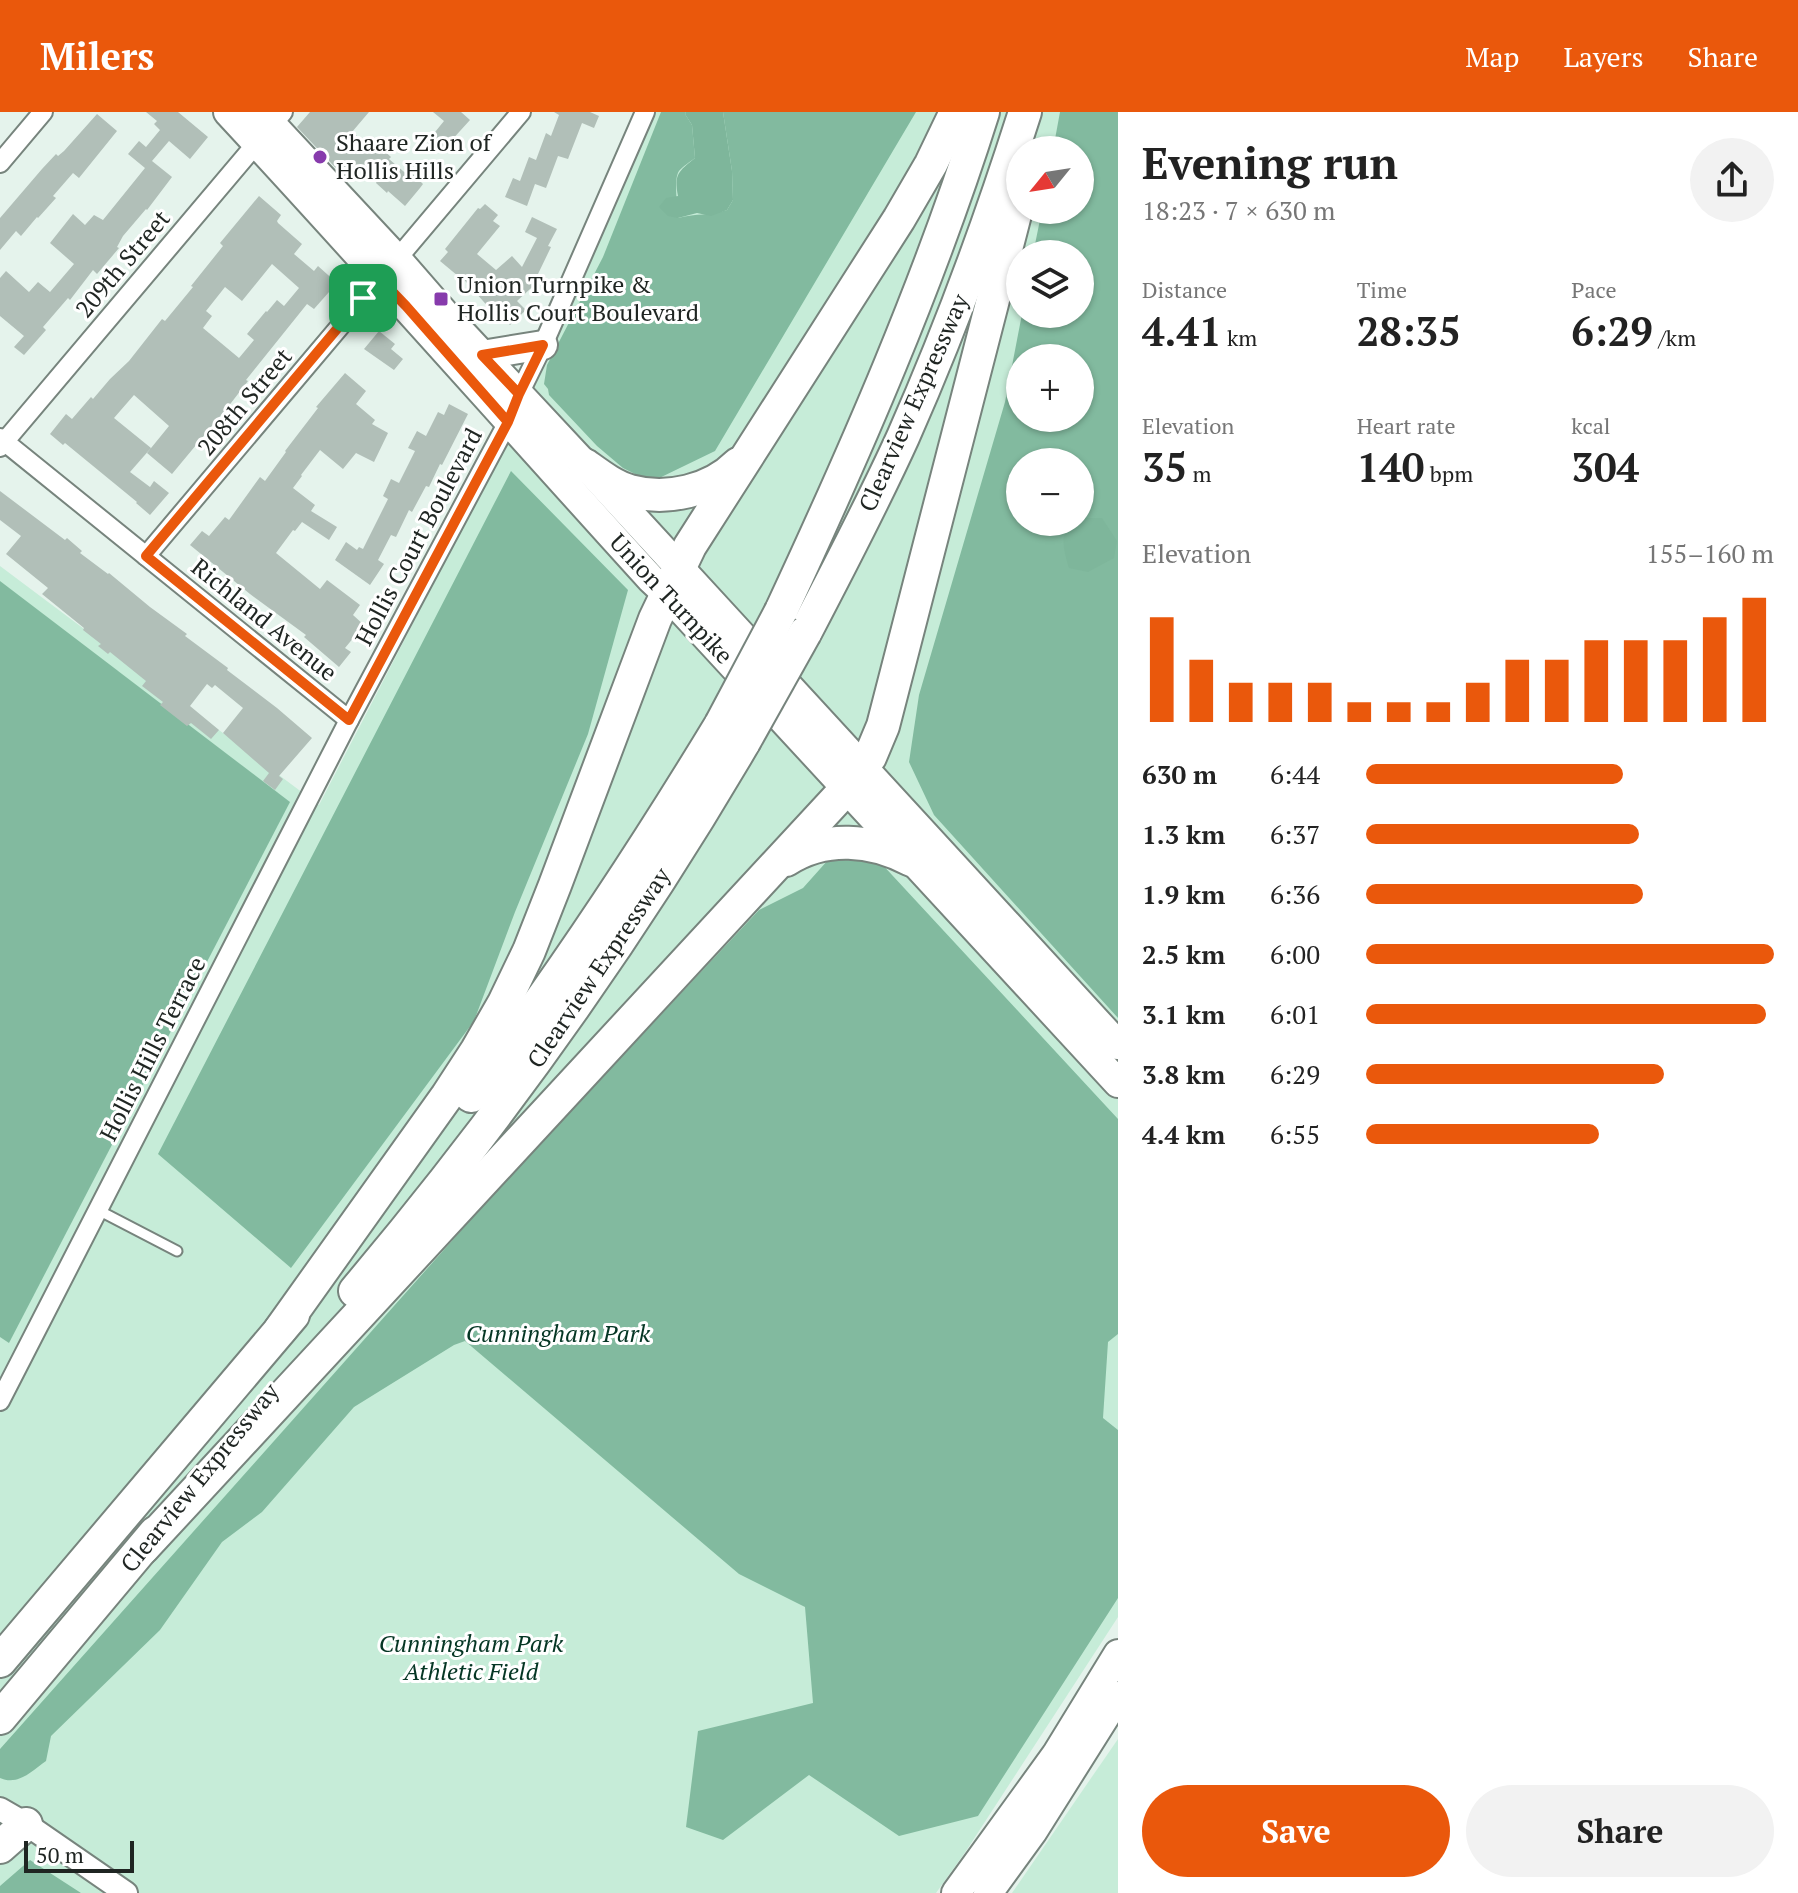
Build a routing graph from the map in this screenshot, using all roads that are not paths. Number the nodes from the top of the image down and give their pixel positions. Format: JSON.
{"nodes":[{"id":1,"x":43,"y":112,"type":"edge"},
{"id":2,"x":228,"y":112,"type":"edge"},
{"id":3,"x":521,"y":112,"type":"edge"},
{"id":4,"x":645,"y":112,"type":"edge"},
{"id":5,"x":956,"y":112,"type":"edge"},
{"id":6,"x":983,"y":112,"type":"edge"},
{"id":7,"x":1025,"y":112,"type":"edge"},
{"id":8,"x":1043,"y":112,"type":"edge"},
{"id":9,"x":268,"y":123,"type":"edge"},
{"id":10,"x":1036,"y":136,"type":"edge"},
{"id":11,"x":0,"y":163,"type":"edge"},
{"id":12,"x":1013,"y":224,"type":"edge"},
{"id":13,"x":388,"y":269,"type":"junction"},
{"id":14,"x":543,"y":345,"type":"junction"},
{"id":15,"x":482,"y":355,"type":"junction"},
{"id":16,"x":519,"y":394,"type":"junction"},
{"id":17,"x":508,"y":422,"type":"junction"},
{"id":18,"x":1,"y":442,"type":"edge"},
{"id":19,"x":756,"y":443,"type":"junction"},
{"id":20,"x":585,"y":465,"type":"junction"},
{"id":21,"x":146,"y":556,"type":"junction"},
{"id":22,"x":673,"y":580,"type":"junction"},
{"id":23,"x":349,"y":720,"type":"junction"},
{"id":24,"x":732,"y":733,"type":"junction"},
{"id":25,"x":854,"y":778,"type":"junction"},
{"id":26,"x":911,"y":860,"type":"junction"},
{"id":27,"x":764,"y":877,"type":"junction"},
{"id":28,"x":1118,"y":1045,"type":"edge"},
{"id":29,"x":1118,"y":1083,"type":"edge"},
{"id":30,"x":98,"y":1210,"type":"junction"},
{"id":31,"x":177,"y":1251,"type":"dead end"},
{"id":32,"x":280,"y":1330,"type":"junction"},
{"id":33,"x":0,"y":1401,"type":"edge"},
{"id":34,"x":143,"y":1548,"type":"junction"},
{"id":35,"x":1118,"y":1654,"type":"edge"},
{"id":36,"x":0,"y":1661,"type":"edge"},
{"id":37,"x":1118,"y":1696,"type":"edge"},
{"id":38,"x":0,"y":1718,"type":"edge"},
{"id":39,"x":13,"y":1817,"type":"edge"},
{"id":40,"x":0,"y":1847,"type":"edge"},
{"id":41,"x":126,"y":1893,"type":"edge"},
{"id":42,"x":956,"y":1893,"type":"edge"},
{"id":43,"x":988,"y":1893,"type":"edge"}],
"edges":[{"from":1,"to":11,"type":"street"},
{"from":2,"to":9,"type":"main road","name":"Union Turnpike"},
{"from":3,"to":13,"type":"street","name":"208th Street"},
{"from":4,"to":14,"type":"street","name":"Hollis Court Boulevard"},
{"from":5,"to":19,"type":"highway"},
{"from":6,"to":24,"type":"highway","name":"Clearview Expressway","bridge":true},
{"from":7,"to":24,"type":"highway","name":"Clearview Expressway","bridge":true},
{"from":8,"to":10,"type":"highway"},
{"from":9,"to":13,"type":"main road","name":"Union Turnpike"},
{"from":9,"to":18,"type":"street","name":"209th Street"},
{"from":12,"to":25,"type":"highway"},
{"from":13,"to":15,"type":"main road","name":"Union Turnpike"},
{"from":13,"to":17,"type":"main road","name":"Union Turnpike"},
{"from":13,"to":21,"type":"street","name":"208th Street"},
{"from":14,"to":15,"type":"main road"},
{"from":14,"to":16,"type":"street","name":"Hollis Court Boulevard"},
{"from":15,"to":16,"type":"main road","name":"Union Turnpike"},
{"from":16,"to":17,"type":"street","name":"Hollis Court Boulevard"},
{"from":16,"to":20,"type":"main road","name":"Union Turnpike"},
{"from":17,"to":22,"type":"main road","name":"Union Turnpike"},
{"from":17,"to":23,"type":"street","name":"Hollis Court Boulevard"},
{"from":18,"to":21,"type":"street","name":"Richland Avenue"},
{"from":19,"to":20,"type":"highway"},
{"from":19,"to":22,"type":"highway"},
{"from":20,"to":22,"type":"main road","name":"Union Turnpike"},
{"from":21,"to":23,"type":"street","name":"Richland Avenue"},
{"from":22,"to":25,"type":"main road","name":"Union Turnpike"},
{"from":22,"to":32,"type":"highway"},
{"from":23,"to":30,"type":"street","name":"Hollis Hills Terrace"},
{"from":24,"to":32,"type":"highway","name":"Clearview Expressway"},
{"from":24,"to":34,"type":"highway","name":"Clearview Expressway"},
{"from":25,"to":26,"type":"main road","name":"Union Turnpike"},
{"from":25,"to":27,"type":"highway"},
{"from":25,"to":28,"type":"main road","name":"Union Turnpike"},
{"from":26,"to":27,"type":"highway"},
{"from":26,"to":29,"type":"main road","name":"Union Turnpike"},
{"from":27,"to":34,"type":"highway"},
{"from":30,"to":31,"type":"lane"},
{"from":30,"to":33,"type":"street","name":"Hollis Hills Terrace"},
{"from":32,"to":36,"type":"highway","name":"Clearview Expressway"},
{"from":34,"to":38,"type":"highway","name":"Clearview Expressway"},
{"from":35,"to":42,"type":"main road"},
{"from":37,"to":43,"type":"main road"},
{"from":39,"to":40,"type":"highway"},
{"from":39,"to":41,"type":"street"}]}
